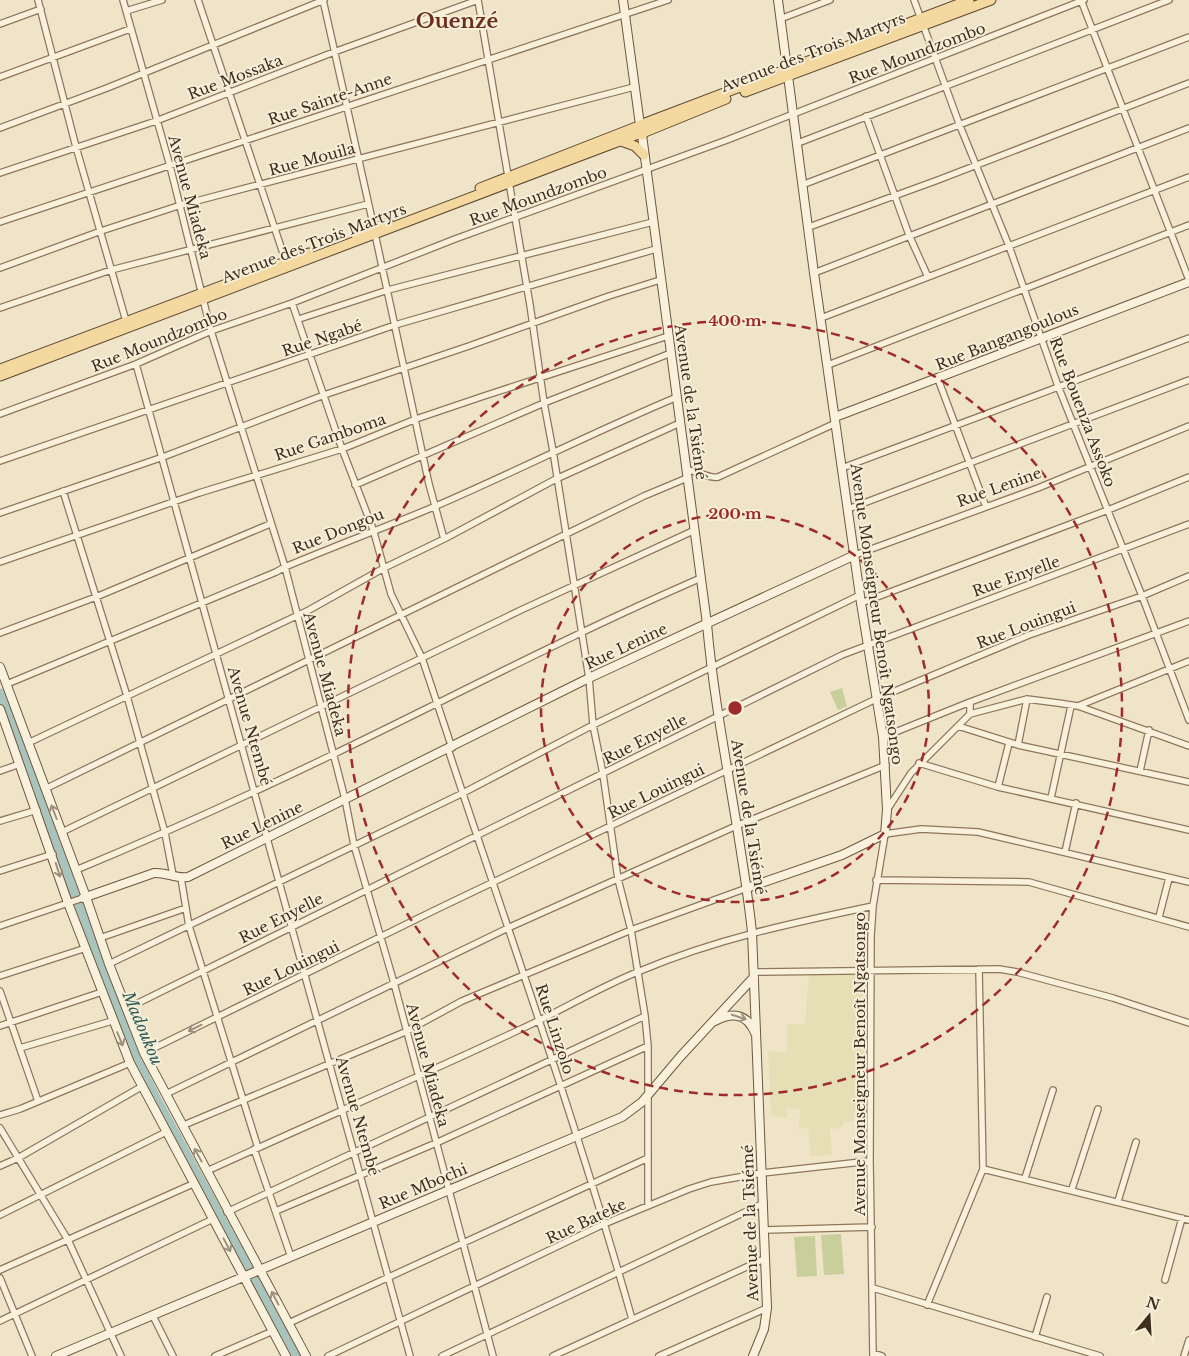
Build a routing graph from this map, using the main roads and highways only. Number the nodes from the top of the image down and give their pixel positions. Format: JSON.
{"nodes":[{"id":1,"x":622,"y":0,"type":"edge"},
{"id":2,"x":778,"y":0,"type":"edge"},
{"id":3,"x":969,"y":0,"type":"edge"},
{"id":4,"x":991,"y":0,"type":"edge"},
{"id":5,"x":922,"y":22,"type":"junction"},
{"id":6,"x":788,"y":72,"type":"junction"},
{"id":7,"x":641,"y":130,"type":"junction"},
{"id":8,"x":621,"y":141,"type":"junction"},
{"id":9,"x":644,"y":155,"type":"junction"},
{"id":10,"x":509,"y":180,"type":"junction"},
{"id":11,"x":374,"y":231,"type":"junction"},
{"id":12,"x":1189,"y":281,"type":"edge"},
{"id":13,"x":204,"y":296,"type":"junction"},
{"id":14,"x":0,"y":369,"type":"edge"},
{"id":15,"x":0,"y":376,"type":"edge"},
{"id":16,"x":835,"y":420,"type":"junction"},
{"id":17,"x":855,"y":555,"type":"junction"},
{"id":18,"x":707,"y":624,"type":"junction"},
{"id":19,"x":0,"y":667,"type":"edge"},
{"id":20,"x":0,"y":709,"type":"edge"},
{"id":21,"x":2,"y":720,"type":"edge"},
{"id":22,"x":747,"y":888,"type":"junction"},
{"id":23,"x":85,"y":897,"type":"junction"},
{"id":24,"x":755,"y":974,"type":"junction"},
{"id":25,"x":711,"y":1023,"type":"junction"},
{"id":26,"x":758,"y":1039,"type":"junction"},
{"id":27,"x":251,"y":1274,"type":"junction"},
{"id":28,"x":56,"y":1356,"type":"edge"},
{"id":29,"x":286,"y":1356,"type":"edge"},
{"id":30,"x":306,"y":1356,"type":"edge"},
{"id":31,"x":752,"y":1356,"type":"edge"}],
"edges":[{"from":1,"to":7,"type":"main road","name":"Avenue de la Tsiémé"},
{"from":2,"to":6,"type":"main road","name":"Avenue Monseigneur Benoît Ngatsongo"},
{"from":3,"to":5,"type":"main road","name":"Avenue des Trois Martyrs"},
{"from":4,"to":5,"type":"main road","name":"Avenue des Trois Martyrs"},
{"from":5,"to":6,"type":"main road","name":"Avenue des Trois Martyrs"},
{"from":6,"to":7,"type":"main road","name":"Avenue des Trois Martyrs"},
{"from":6,"to":16,"type":"main road","name":"Avenue Monseigneur Benoît Ngatsongo"},
{"from":7,"to":8,"type":"main road","name":"Avenue des Trois Martyrs"},
{"from":7,"to":9,"type":"main road","name":"Avenue de la Tsiémé"},
{"from":7,"to":10,"type":"main road","name":"Avenue des Trois Martyrs"},
{"from":8,"to":9,"type":"main road"},
{"from":8,"to":10,"type":"main road","name":"Avenue des Trois Martyrs"},
{"from":9,"to":18,"type":"main road","name":"Avenue de la Tsiémé"},
{"from":10,"to":11,"type":"main road","name":"Avenue des Trois Martyrs"},
{"from":11,"to":13,"type":"main road","name":"Avenue des Trois Martyrs"},
{"from":11,"to":13,"type":"main road","name":"Avenue des Trois Martyrs"},
{"from":12,"to":16,"type":"main road","name":"Rue Bangangoulous"},
{"from":13,"to":14,"type":"main road","name":"Avenue des Trois Martyrs"},
{"from":13,"to":15,"type":"main road","name":"Avenue des Trois Martyrs"},
{"from":16,"to":17,"type":"main road","name":"Avenue Monseigneur Benoît Ngatsongo"},
{"from":17,"to":18,"type":"main road","name":"Rue Lenine"},
{"from":17,"to":22,"type":"main road","name":"Avenue Monseigneur Benoît Ngatsongo"},
{"from":18,"to":22,"type":"main road","name":"Avenue de la Tsiémé"},
{"from":18,"to":23,"type":"main road","name":"Rue Lenine"},
{"from":23,"to":19,"type":"main road","one_way":true},
{"from":20,"to":21,"type":"main road"},
{"from":21,"to":27,"type":"main road","one_way":true},
{"from":22,"to":24,"type":"main road","name":"Avenue de la Tsiémé"},
{"from":27,"to":23,"type":"main road","one_way":true},
{"from":24,"to":25,"type":"main road","name":"Rue Mbochi"},
{"from":24,"to":26,"type":"main road","name":"Avenue de la Tsiémé"},
{"from":25,"to":26,"type":"main road","one_way":true},
{"from":25,"to":27,"type":"main road","name":"Rue Mbochi"},
{"from":26,"to":31,"type":"main road","name":"Avenue de la Tsiémé"},
{"from":27,"to":28,"type":"main road","name":"Rue Mbochi"},
{"from":27,"to":29,"type":"main road"},
{"from":30,"to":27,"type":"main road","one_way":true}]}
